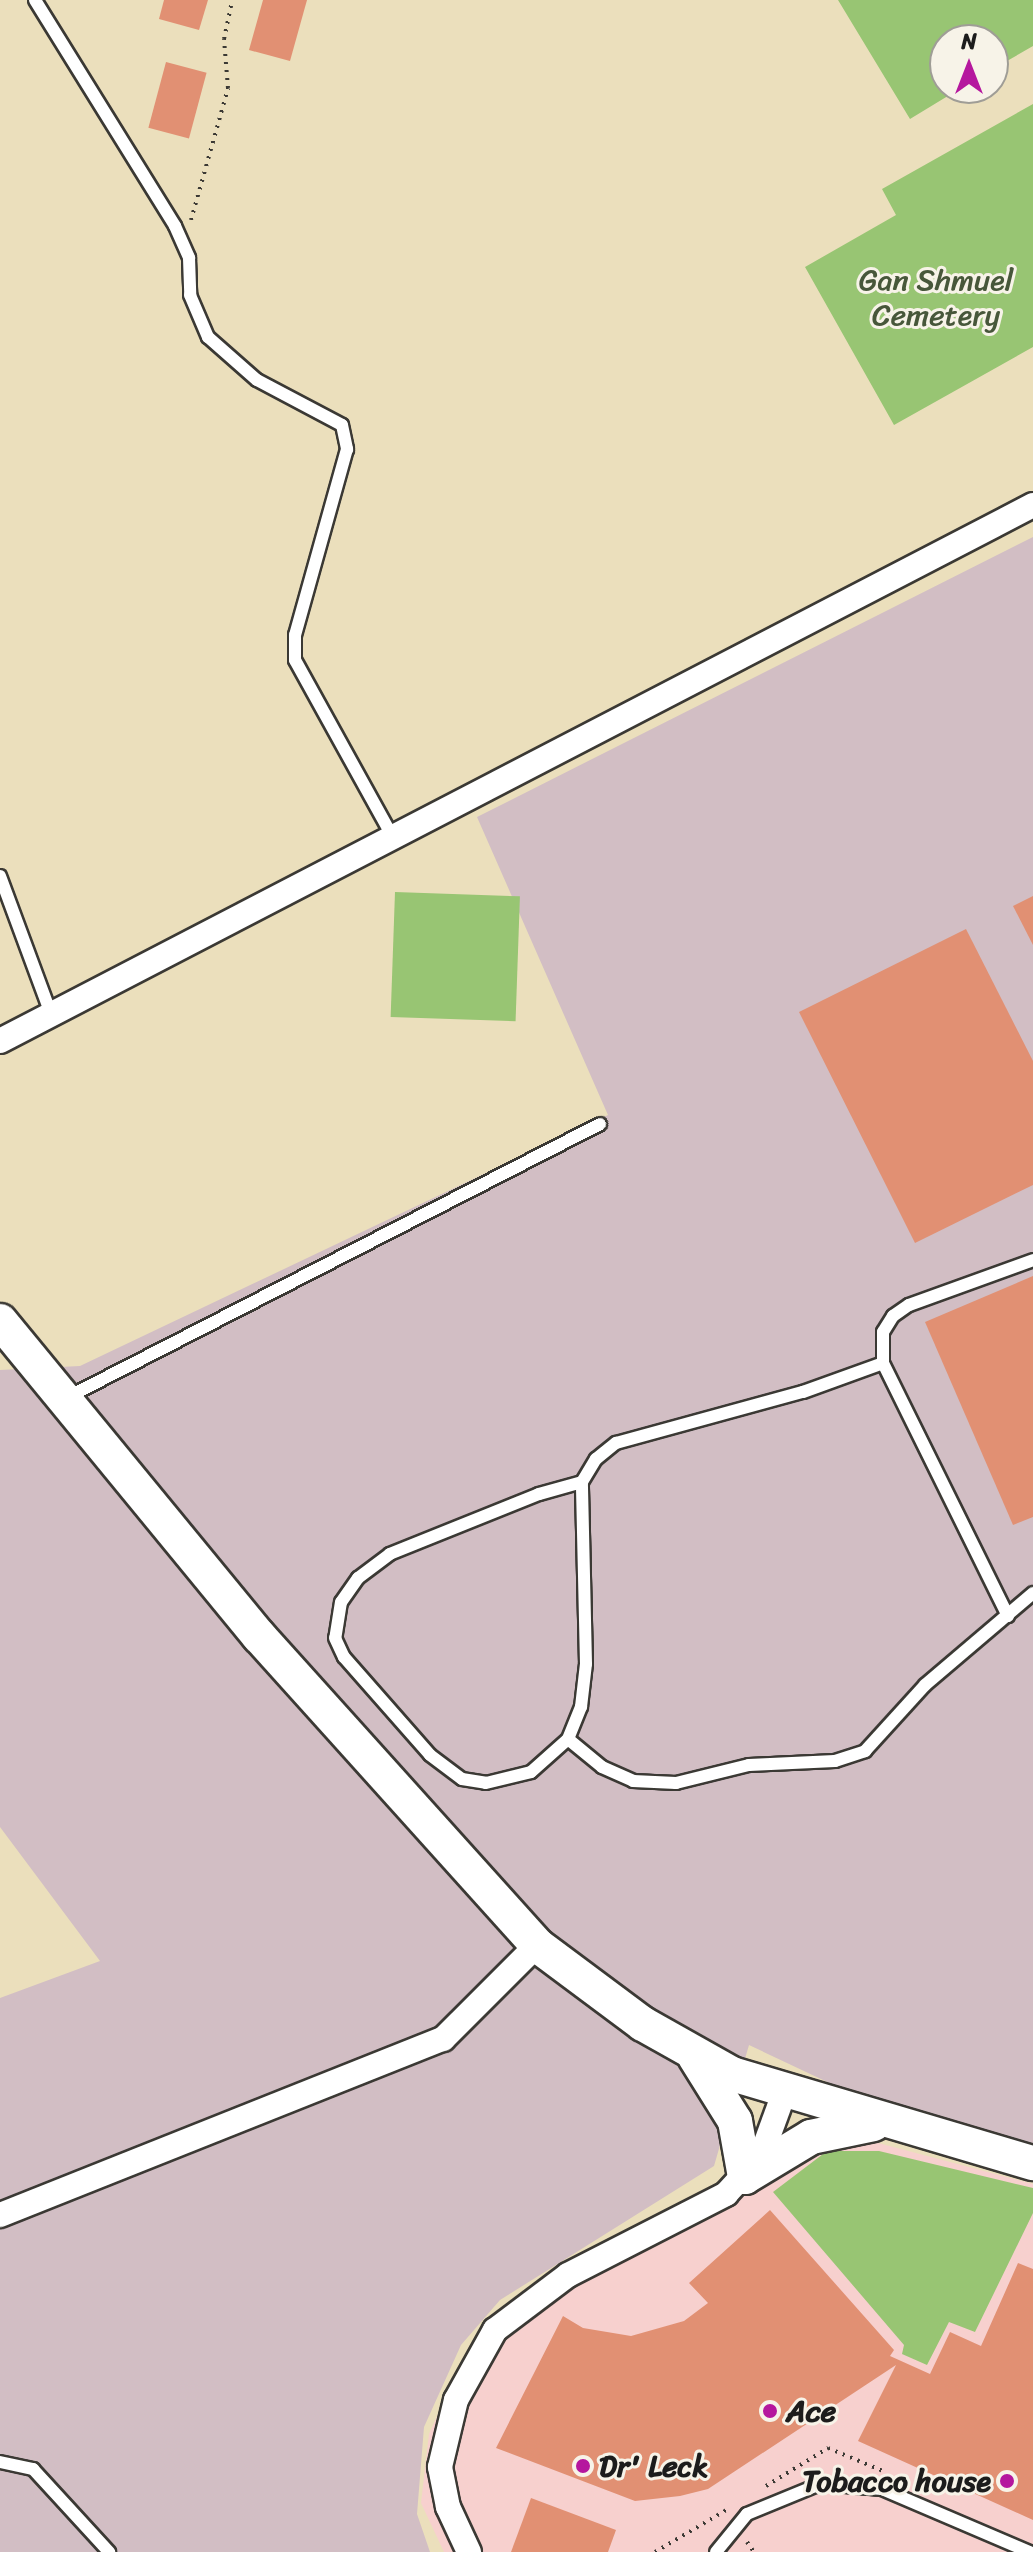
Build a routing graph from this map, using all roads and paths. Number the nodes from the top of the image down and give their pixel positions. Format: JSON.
{"nodes":[{"id":1,"x":35,"y":0,"type":"edge"},
{"id":2,"x":232,"y":0,"type":"edge"},
{"id":3,"x":183,"y":244,"type":"junction"},
{"id":4,"x":1033,"y":505,"type":"edge"},
{"id":5,"x":392,"y":836,"type":"junction"},
{"id":6,"x":0,"y":876,"type":"edge"},
{"id":7,"x":51,"y":1014,"type":"junction"},
{"id":8,"x":0,"y":1041,"type":"edge"},
{"id":9,"x":600,"y":1124,"type":"dead end"},
{"id":10,"x":1033,"y":1260,"type":"edge"},
{"id":11,"x":0,"y":1321,"type":"edge"},
{"id":12,"x":883,"y":1363,"type":"junction"},
{"id":13,"x":61,"y":1400,"type":"junction"},
{"id":14,"x":582,"y":1482,"type":"junction"},
{"id":15,"x":1033,"y":1593,"type":"edge"},
{"id":16,"x":1008,"y":1616,"type":"junction"},
{"id":17,"x":568,"y":1739,"type":"junction"},
{"id":18,"x":537,"y":1945,"type":"junction"},
{"id":19,"x":693,"y":2055,"type":"junction"},
{"id":20,"x":784,"y":2093,"type":"junction"},
{"id":21,"x":891,"y":2123,"type":"junction"},
{"id":22,"x":1033,"y":2163,"type":"edge"},
{"id":23,"x":745,"y":2177,"type":"junction"},
{"id":24,"x":0,"y":2215,"type":"edge"},
{"id":25,"x":0,"y":2462,"type":"edge"},
{"id":26,"x":109,"y":2552,"type":"edge"},
{"id":27,"x":469,"y":2552,"type":"edge"},
{"id":28,"x":716,"y":2552,"type":"edge"},
{"id":29,"x":1030,"y":2552,"type":"edge"}],
"edges":[{"from":1,"to":3,"type":"lane"},
{"from":2,"to":3,"type":"path"},
{"from":3,"to":5,"type":"lane"},
{"from":4,"to":5,"type":"street"},
{"from":5,"to":7,"type":"street"},
{"from":6,"to":7,"type":"lane"},
{"from":7,"to":8,"type":"street"},
{"from":9,"to":13,"type":"lane"},
{"from":10,"to":12,"type":"lane"},
{"from":11,"to":13,"type":"street"},
{"from":12,"to":14,"type":"lane"},
{"from":12,"to":16,"type":"lane"},
{"from":13,"to":18,"type":"street"},
{"from":14,"to":17,"type":"lane"},
{"from":14,"to":17,"type":"lane"},
{"from":15,"to":16,"type":"lane"},
{"from":16,"to":17,"type":"lane"},
{"from":18,"to":19,"type":"street"},
{"from":18,"to":24,"type":"street"},
{"from":19,"to":20,"type":"street"},
{"from":19,"to":23,"type":"street"},
{"from":20,"to":21,"type":"street"},
{"from":20,"to":23,"type":"street"},
{"from":21,"to":22,"type":"street"},
{"from":21,"to":23,"type":"street"},
{"from":23,"to":27,"type":"street"},
{"from":25,"to":26,"type":"lane"},
{"from":28,"to":29,"type":"lane"}]}
